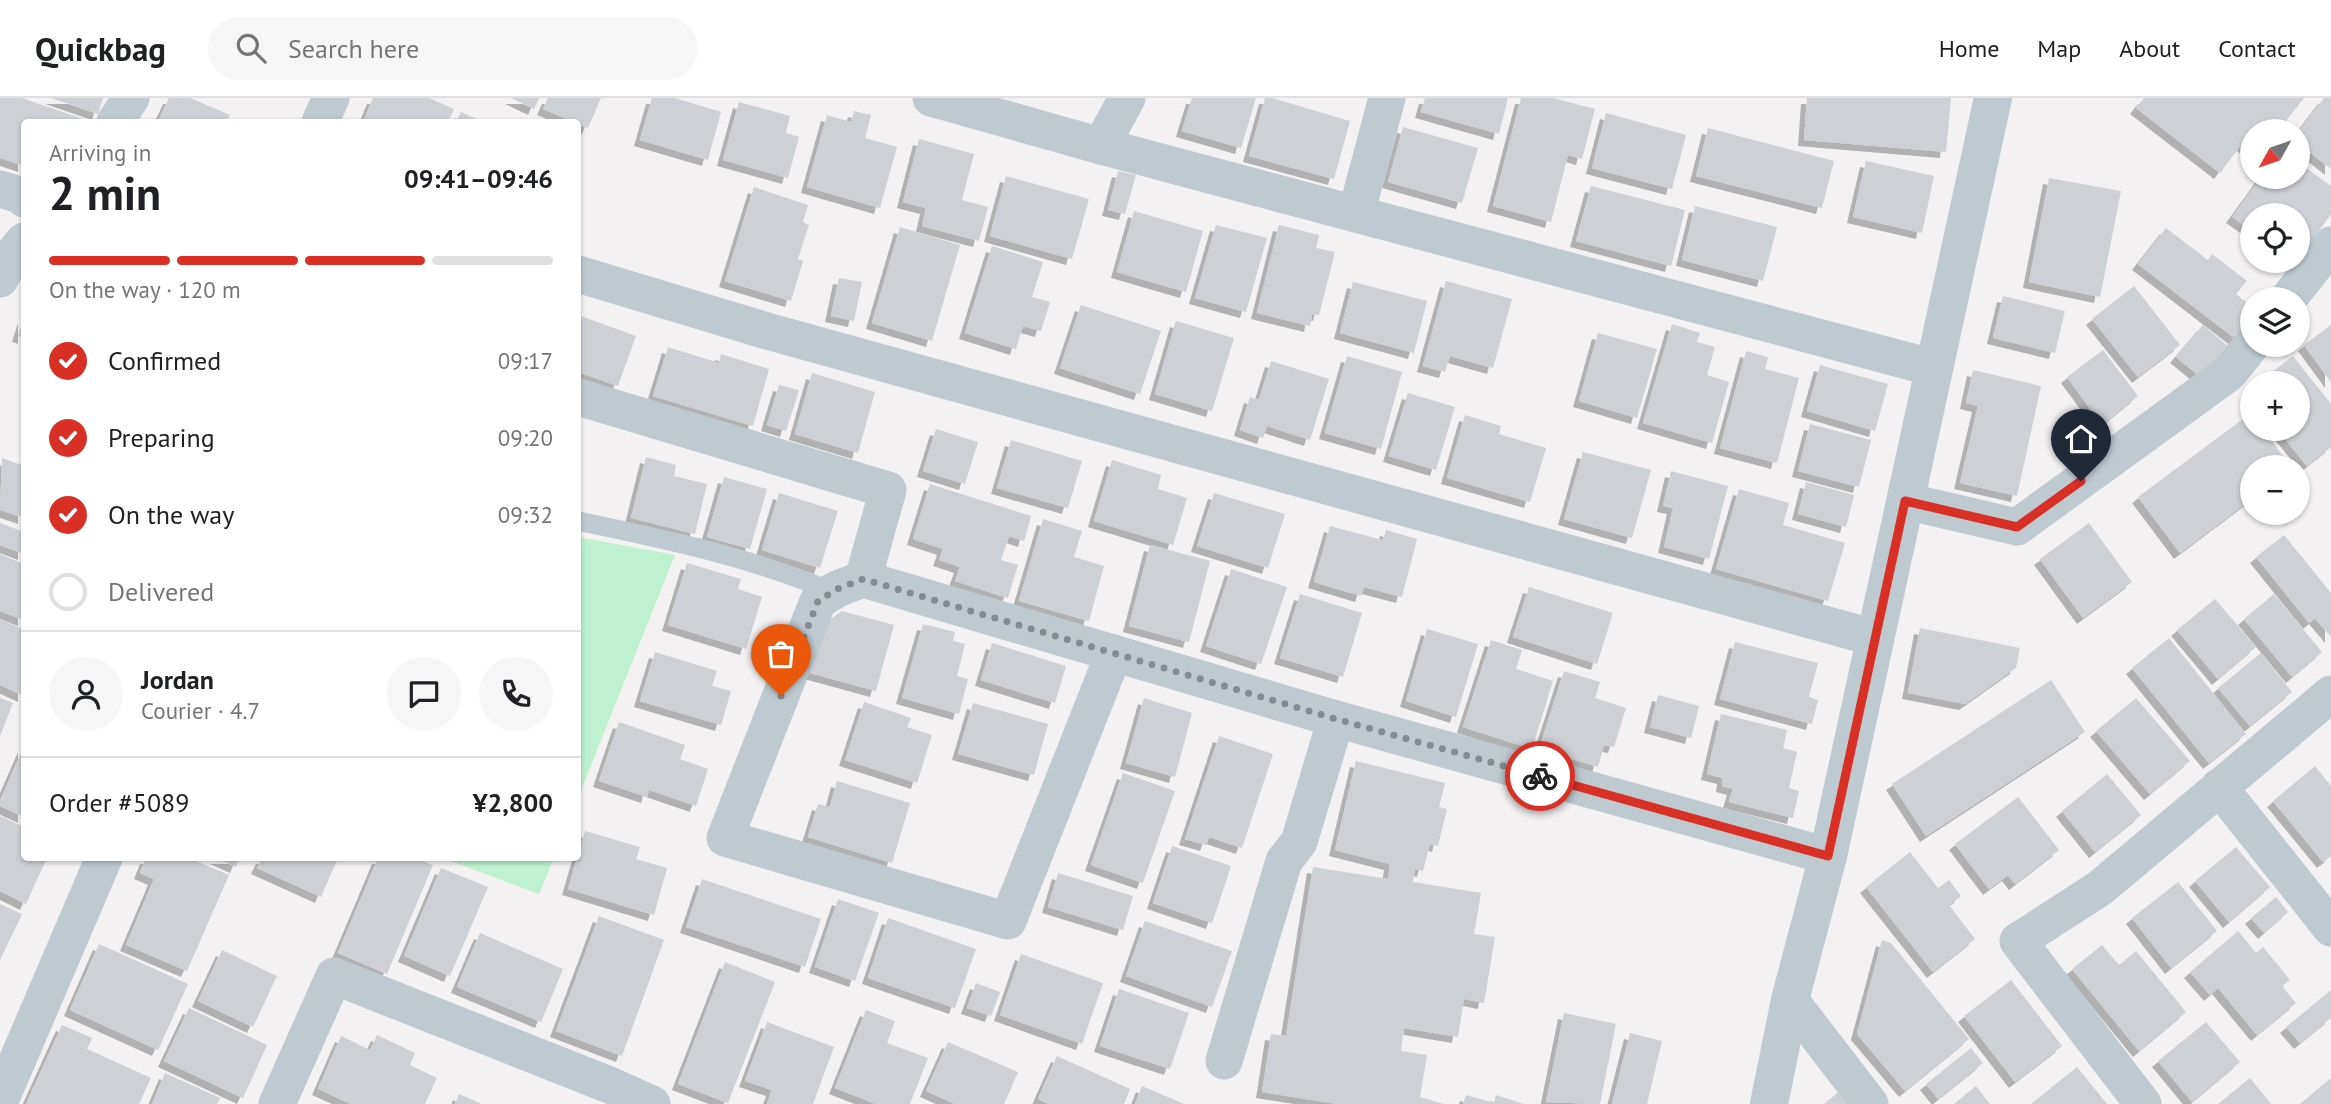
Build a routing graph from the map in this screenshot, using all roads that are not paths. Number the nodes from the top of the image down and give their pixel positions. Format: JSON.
{"nodes":[{"id":1,"x":131,"y":98,"type":"edge"},
{"id":2,"x":331,"y":98,"type":"edge"},
{"id":3,"x":931,"y":98,"type":"edge"},
{"id":4,"x":1127,"y":98,"type":"edge"},
{"id":5,"x":1387,"y":98,"type":"edge"},
{"id":6,"x":1993,"y":98,"type":"edge"},
{"id":7,"x":117,"y":119,"type":"edge"},
{"id":8,"x":321,"y":119,"type":"edge"},
{"id":9,"x":1101,"y":146,"type":"junction"},
{"id":10,"x":0,"y":189,"type":"edge"},
{"id":11,"x":21,"y":196,"type":"edge"},
{"id":12,"x":1356,"y":214,"type":"junction"},
{"id":13,"x":21,"y":245,"type":"edge"},
{"id":14,"x":2331,"y":245,"type":"edge"},
{"id":15,"x":581,"y":275,"type":"edge"},
{"id":16,"x":0,"y":279,"type":"edge"},
{"id":17,"x":2298,"y":287,"type":"edge"},
{"id":18,"x":2242,"y":357,"type":"edge"},
{"id":19,"x":1934,"y":368,"type":"junction"},
{"id":20,"x":581,"y":398,"type":"edge"},
{"id":21,"x":1905,"y":501,"type":"junction"},
{"id":22,"x":581,"y":522,"type":"edge"},
{"id":23,"x":848,"y":585,"type":"junction"},
{"id":24,"x":1875,"y":638,"type":"junction"},
{"id":25,"x":1114,"y":653,"type":"junction"},
{"id":26,"x":2331,"y":694,"type":"edge"},
{"id":27,"x":1336,"y":719,"type":"junction"},
{"id":28,"x":2219,"y":787,"type":"junction"},
{"id":29,"x":1828,"y":856,"type":"junction"},
{"id":30,"x":103,"y":861,"type":"edge"},
{"id":31,"x":2331,"y":928,"type":"edge"},
{"id":32,"x":1790,"y":1000,"type":"junction"},
{"id":33,"x":1224,"y":1061,"type":"dead end"},
{"id":34,"x":0,"y":1101,"type":"edge"},
{"id":35,"x":277,"y":1104,"type":"edge"},
{"id":36,"x":652,"y":1104,"type":"edge"},
{"id":37,"x":1769,"y":1104,"type":"edge"},
{"id":38,"x":1870,"y":1104,"type":"edge"},
{"id":39,"x":2143,"y":1104,"type":"edge"}],
"edges":[{"from":1,"to":7,"type":"street"},
{"from":2,"to":8,"type":"street"},
{"from":3,"to":9,"type":"street"},
{"from":4,"to":9,"type":"street"},
{"from":5,"to":12,"type":"street"},
{"from":6,"to":19,"type":"street"},
{"from":9,"to":12,"type":"street"},
{"from":10,"to":11,"type":"street"},
{"from":12,"to":19,"type":"street"},
{"from":13,"to":16,"type":"street"},
{"from":14,"to":17,"type":"street"},
{"from":15,"to":24,"type":"street"},
{"from":18,"to":21,"type":"street"},
{"from":19,"to":21,"type":"street"},
{"from":20,"to":23,"type":"street"},
{"from":21,"to":24,"type":"street"},
{"from":22,"to":23,"type":"lane"},
{"from":23,"to":25,"type":"street"},
{"from":23,"to":25,"type":"street"},
{"from":24,"to":29,"type":"street"},
{"from":25,"to":27,"type":"street"},
{"from":26,"to":28,"type":"street"},
{"from":27,"to":29,"type":"street"},
{"from":27,"to":33,"type":"street"},
{"from":28,"to":31,"type":"street"},
{"from":28,"to":39,"type":"street"},
{"from":29,"to":32,"type":"street"},
{"from":30,"to":34,"type":"street"},
{"from":32,"to":37,"type":"street"},
{"from":32,"to":38,"type":"street"},
{"from":35,"to":36,"type":"street"}]}
